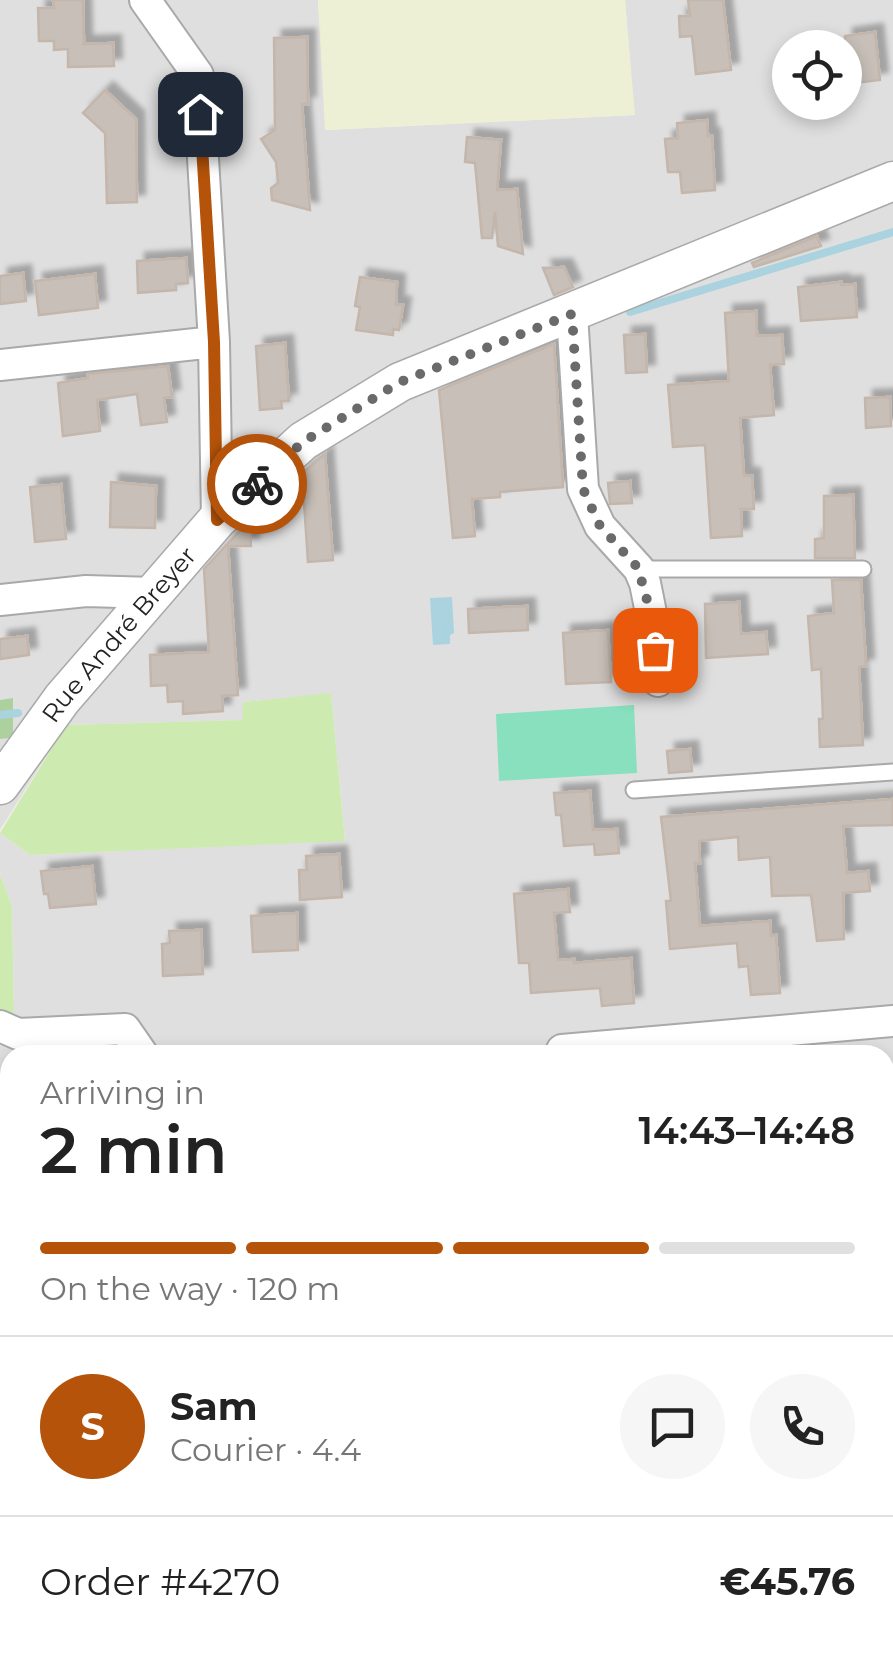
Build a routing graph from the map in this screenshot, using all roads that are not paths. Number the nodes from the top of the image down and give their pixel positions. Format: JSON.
{"nodes":[{"id":1,"x":145,"y":0,"type":"edge"},
{"id":2,"x":893,"y":181,"type":"edge"},
{"id":3,"x":572,"y":314,"type":"junction"},
{"id":4,"x":214,"y":342,"type":"junction"},
{"id":5,"x":0,"y":365,"type":"edge"},
{"id":6,"x":217,"y":520,"type":"junction"},
{"id":7,"x":638,"y":568,"type":"junction"},
{"id":8,"x":863,"y":569,"type":"dead end"},
{"id":9,"x":154,"y":593,"type":"junction"},
{"id":10,"x":0,"y":600,"type":"edge"},
{"id":11,"x":658,"y":681,"type":"dead end"},
{"id":12,"x":893,"y":772,"type":"edge"},
{"id":13,"x":0,"y":785,"type":"edge"},
{"id":14,"x":634,"y":790,"type":"dead end"},
{"id":15,"x":893,"y":1021,"type":"edge"},
{"id":16,"x":13,"y":1036,"type":"edge"},
{"id":17,"x":136,"y":1045,"type":"edge"},
{"id":18,"x":619,"y":1045,"type":"edge"}],
"edges":[{"from":1,"to":4,"type":"street"},
{"from":2,"to":3,"type":"street","name":"Rue André Breyer"},
{"from":3,"to":6,"type":"street","name":"Rue André Breyer"},
{"from":3,"to":7,"type":"street"},
{"from":4,"to":5,"type":"street"},
{"from":4,"to":6,"type":"street"},
{"from":6,"to":9,"type":"street","name":"Rue André Breyer"},
{"from":7,"to":8,"type":"lane"},
{"from":7,"to":11,"type":"street"},
{"from":9,"to":10,"type":"street"},
{"from":9,"to":13,"type":"street","name":"Rue André Breyer"},
{"from":12,"to":14,"type":"lane"},
{"from":15,"to":18,"type":"street"},
{"from":16,"to":17,"type":"street"}]}
